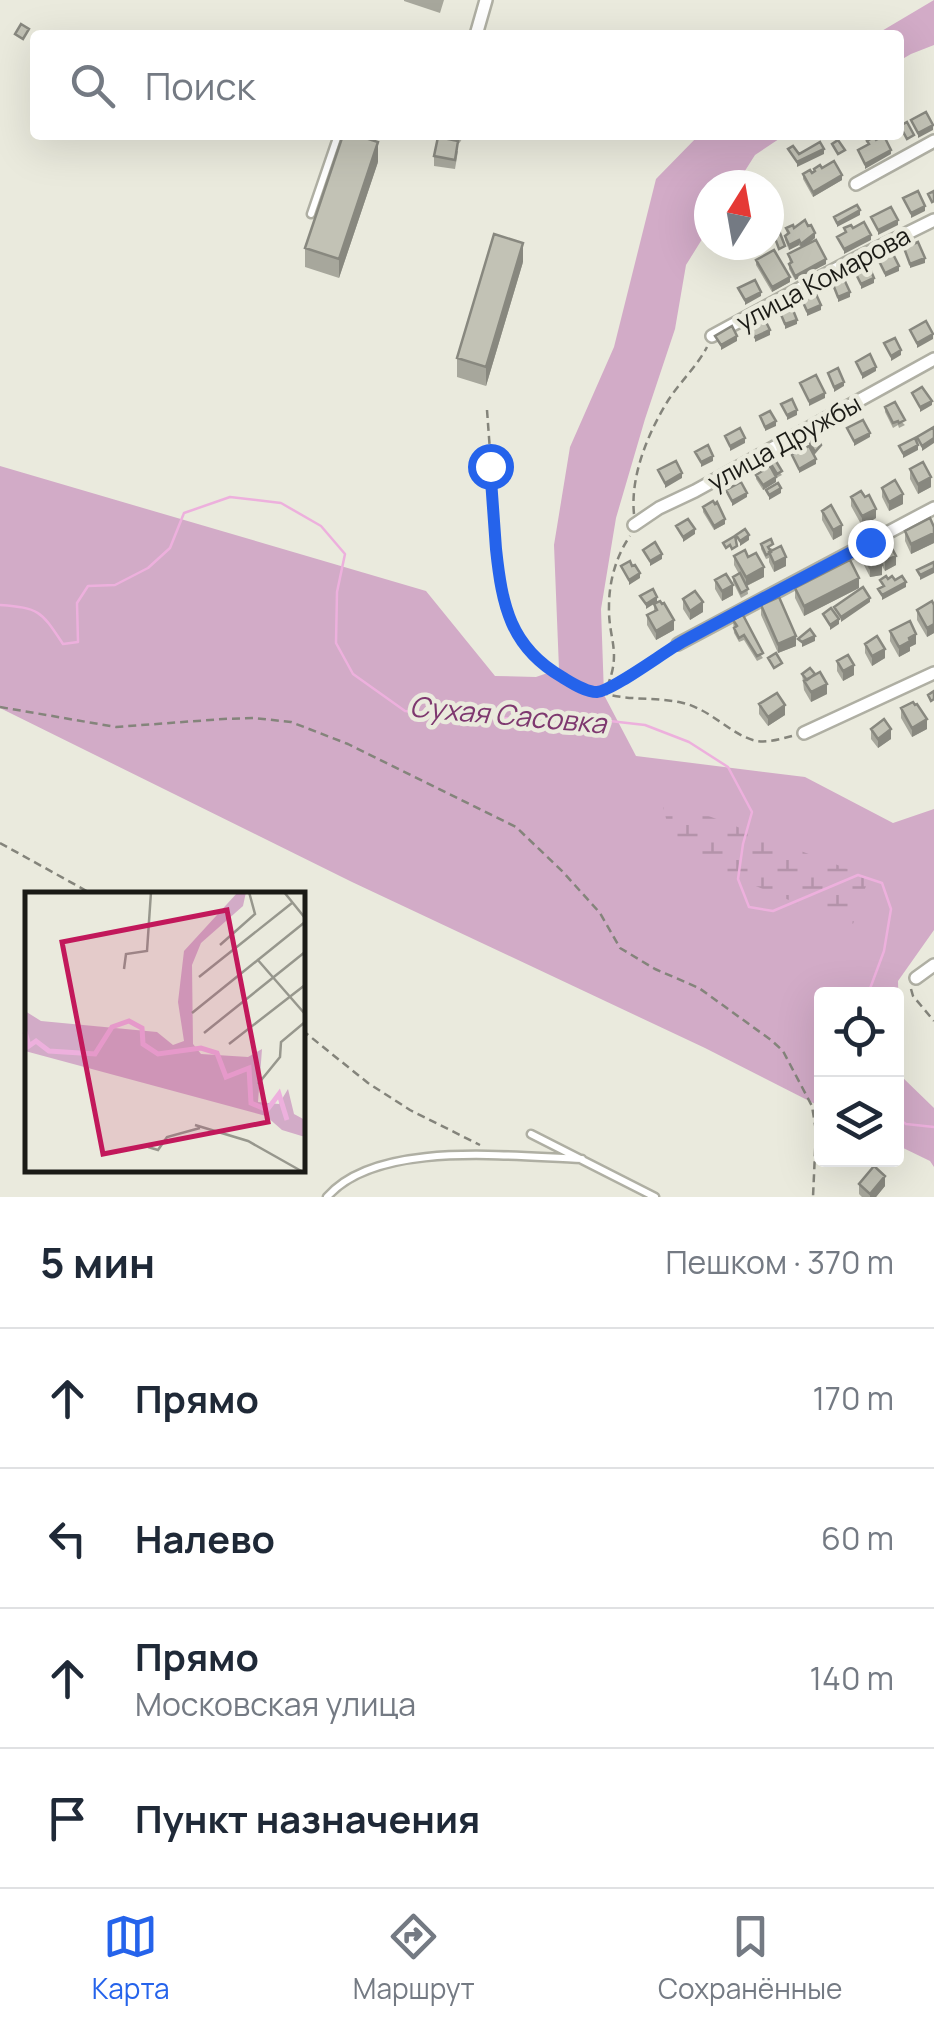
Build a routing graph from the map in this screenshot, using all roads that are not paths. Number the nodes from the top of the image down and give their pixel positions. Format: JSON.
{"nodes":[{"id":1,"x":486,"y":0,"type":"edge"},
{"id":2,"x":477,"y":30,"type":"edge"},
{"id":3,"x":336,"y":140,"type":"edge"},
{"id":4,"x":934,"y":141,"type":"edge"},
{"id":5,"x":856,"y":184,"type":"dead end"},
{"id":6,"x":311,"y":214,"type":"dead end"},
{"id":7,"x":934,"y":220,"type":"edge"},
{"id":8,"x":712,"y":336,"type":"edge"},
{"id":9,"x":934,"y":359,"type":"edge"},
{"id":10,"x":934,"y":508,"type":"edge"},
{"id":11,"x":634,"y":524,"type":"dead end"},
{"id":12,"x":678,"y":644,"type":"road end"},
{"id":13,"x":934,"y":674,"type":"edge"},
{"id":14,"x":804,"y":733,"type":"road end"},
{"id":15,"x":934,"y":965,"type":"edge"},
{"id":16,"x":916,"y":978,"type":"road end"},
{"id":17,"x":531,"y":1134,"type":"dead end"},
{"id":18,"x":582,"y":1159,"type":"junction"},
{"id":19,"x":327,"y":1197,"type":"edge"},
{"id":20,"x":656,"y":1197,"type":"edge"}],
"edges":[{"from":1,"to":2,"type":"street"},
{"from":3,"to":6,"type":"lane"},
{"from":4,"to":5,"type":"street"},
{"from":7,"to":8,"type":"street","name":"улица Комарова"},
{"from":9,"to":11,"type":"street","name":"улица Дружбы"},
{"from":10,"to":12,"type":"street"},
{"from":13,"to":14,"type":"street"},
{"from":15,"to":16,"type":"street"},
{"from":17,"to":18,"type":"lane"},
{"from":18,"to":19,"type":"lane"},
{"from":18,"to":20,"type":"lane"}]}
